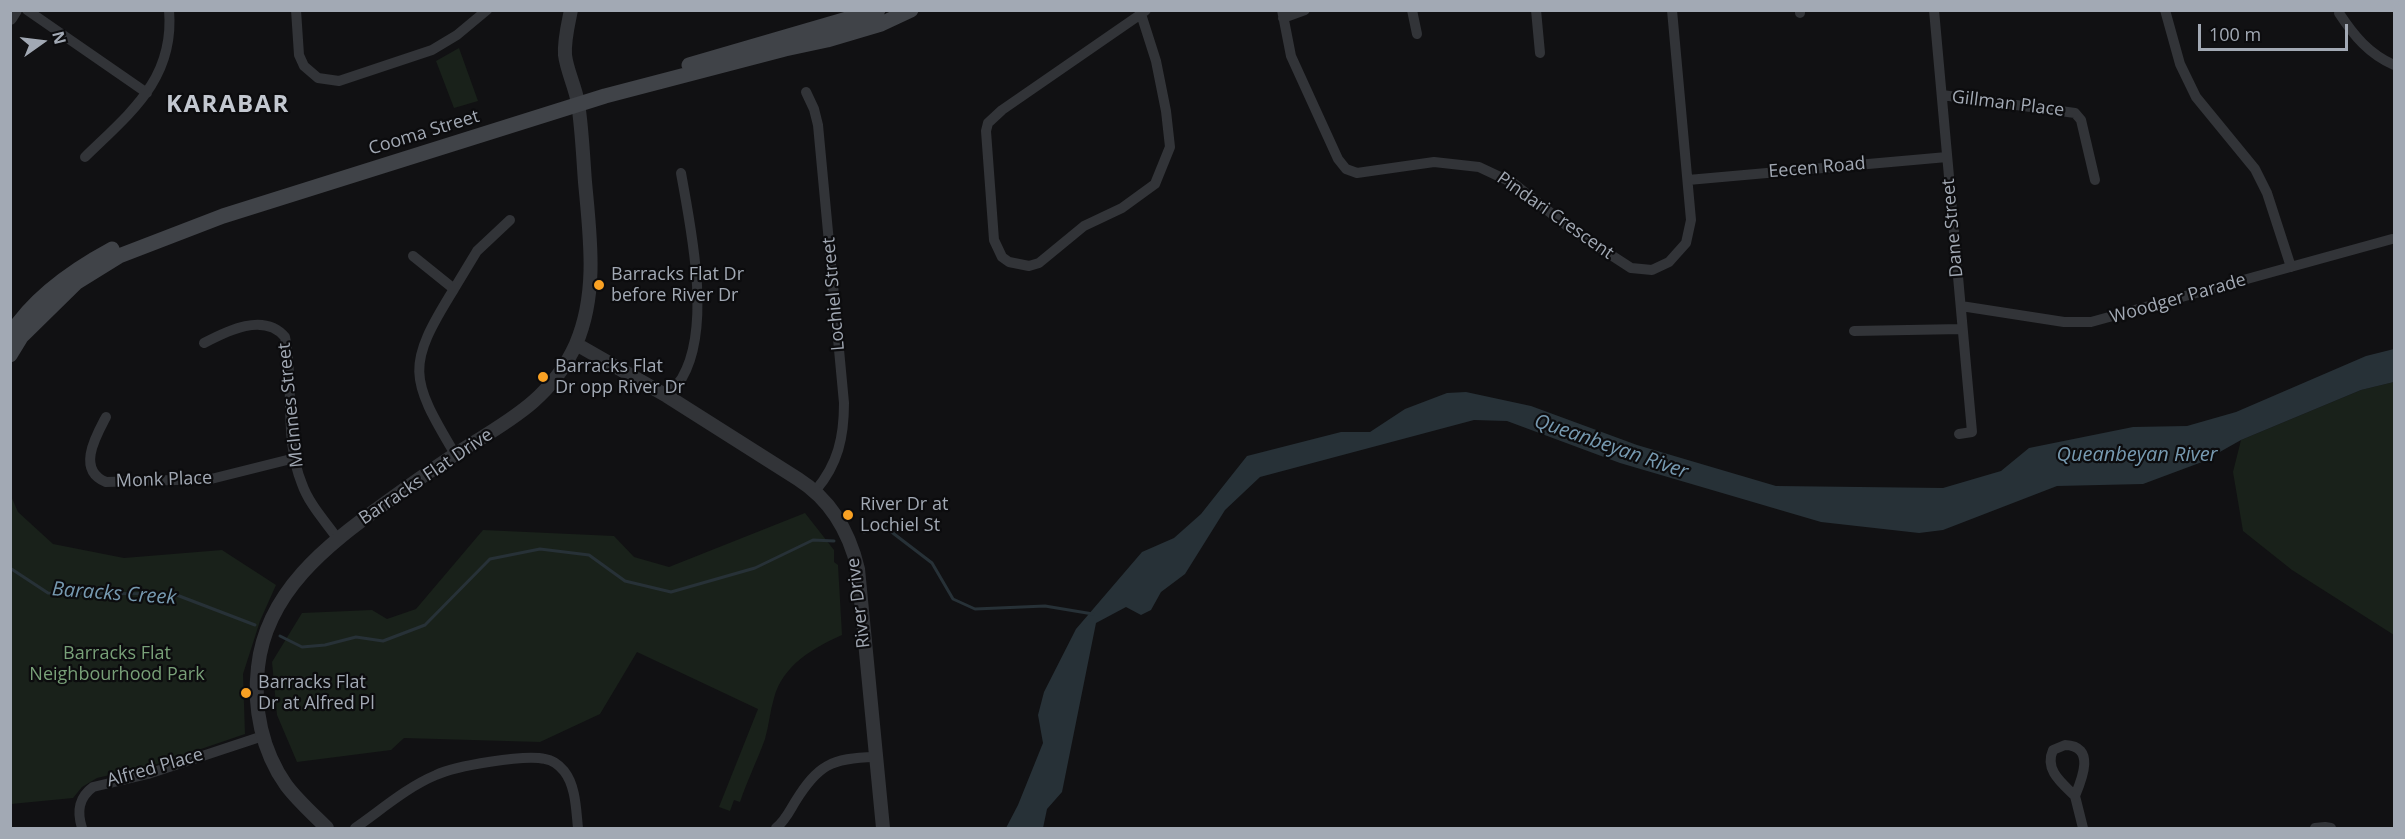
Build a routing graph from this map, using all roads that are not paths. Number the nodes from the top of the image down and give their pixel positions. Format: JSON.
{"nodes":[{"id":1,"x":15,"y":10,"type":"edge"},
{"id":2,"x":27,"y":10,"type":"edge"},
{"id":3,"x":169,"y":10,"type":"edge"},
{"id":4,"x":296,"y":10,"type":"edge"},
{"id":5,"x":571,"y":10,"type":"edge"},
{"id":6,"x":1305,"y":10,"type":"edge"},
{"id":7,"x":1412,"y":10,"type":"edge"},
{"id":8,"x":1536,"y":10,"type":"edge"},
{"id":9,"x":1672,"y":10,"type":"edge"},
{"id":10,"x":1934,"y":10,"type":"edge"},
{"id":11,"x":2165,"y":10,"type":"edge"},
{"id":12,"x":486,"y":11,"type":"edge"},
{"id":13,"x":1144,"y":12,"type":"edge"},
{"id":14,"x":901,"y":13,"type":"edge"},
{"id":15,"x":2339,"y":13,"type":"dead end"},
{"id":16,"x":1282,"y":14,"type":"edge"},
{"id":17,"x":879,"y":15,"type":"edge"},
{"id":18,"x":10,"y":18,"type":"edge"},
{"id":19,"x":1418,"y":34,"type":"dead end"},
{"id":20,"x":1540,"y":53,"type":"dead end"},
{"id":21,"x":2394,"y":65,"type":"edge"},
{"id":22,"x":806,"y":92,"type":"dead end"},
{"id":23,"x":147,"y":93,"type":"junction"},
{"id":24,"x":1942,"y":95,"type":"junction"},
{"id":25,"x":578,"y":105,"type":"junction"},
{"id":26,"x":85,"y":157,"type":"dead end"},
{"id":27,"x":1947,"y":157,"type":"junction"},
{"id":28,"x":681,"y":173,"type":"dead end"},
{"id":29,"x":1688,"y":180,"type":"junction"},
{"id":30,"x":2095,"y":180,"type":"dead end"},
{"id":31,"x":510,"y":220,"type":"dead end"},
{"id":32,"x":2392,"y":239,"type":"dead end"},
{"id":33,"x":413,"y":256,"type":"dead end"},
{"id":34,"x":2291,"y":267,"type":"junction"},
{"id":35,"x":454,"y":289,"type":"junction"},
{"id":36,"x":1961,"y":306,"type":"junction"},
{"id":37,"x":1962,"y":329,"type":"junction"},
{"id":38,"x":1854,"y":330,"type":"dead end"},
{"id":39,"x":14,"y":333,"type":"edge"},
{"id":40,"x":204,"y":343,"type":"dead end"},
{"id":41,"x":576,"y":344,"type":"junction"},
{"id":42,"x":10,"y":355,"type":"edge"},
{"id":43,"x":667,"y":396,"type":"junction"},
{"id":44,"x":106,"y":417,"type":"dead end"},
{"id":45,"x":1959,"y":434,"type":"dead end"},
{"id":46,"x":455,"y":454,"type":"junction"},
{"id":47,"x":295,"y":458,"type":"junction"},
{"id":48,"x":816,"y":490,"type":"junction"},
{"id":49,"x":337,"y":538,"type":"junction"},
{"id":50,"x":263,"y":736,"type":"junction"},
{"id":51,"x":875,"y":757,"type":"junction"},
{"id":52,"x":2075,"y":796,"type":"junction"},
{"id":53,"x":82,"y":828,"type":"edge"},
{"id":54,"x":327,"y":828,"type":"edge"},
{"id":55,"x":355,"y":828,"type":"edge"},
{"id":56,"x":578,"y":828,"type":"edge"},
{"id":57,"x":776,"y":828,"type":"edge"},
{"id":58,"x":883,"y":828,"type":"edge"},
{"id":59,"x":2083,"y":828,"type":"edge"},
{"id":60,"x":2315,"y":828,"type":"edge"},
{"id":61,"x":2331,"y":828,"type":"edge"}],
"edges":[{"from":1,"to":18,"type":"street"},
{"from":2,"to":23,"type":"street"},
{"from":3,"to":23,"type":"street"},
{"from":4,"to":12,"type":"street"},
{"from":5,"to":25,"type":"street","name":"Barracks Flat Drive"},
{"from":6,"to":16,"type":"street","name":"Pindari Crescent"},
{"from":7,"to":19,"type":"street"},
{"from":8,"to":20,"type":"street"},
{"from":9,"to":29,"type":"street","name":"Pindari Crescent"},
{"from":10,"to":24,"type":"street","name":"Dane Street"},
{"from":11,"to":34,"type":"street"},
{"from":13,"to":13,"type":"street"},
{"from":14,"to":17,"type":"main road","name":"Cooma Street"},
{"from":15,"to":21,"type":"street"},
{"from":16,"to":29,"type":"street","name":"Pindari Crescent"},
{"from":17,"to":25,"type":"main road","name":"Cooma Street"},
{"from":22,"to":48,"type":"street","name":"Lochiel Street"},
{"from":23,"to":26,"type":"street"},
{"from":24,"to":27,"type":"street","name":"Dane Street"},
{"from":24,"to":30,"type":"street","name":"Gillman Place"},
{"from":25,"to":39,"type":"main road","name":"Cooma Street"},
{"from":25,"to":41,"type":"street","name":"Barracks Flat Drive"},
{"from":27,"to":29,"type":"street","name":"Eecen Road"},
{"from":27,"to":36,"type":"street","name":"Dane Street"},
{"from":28,"to":43,"type":"street"},
{"from":31,"to":35,"type":"street"},
{"from":32,"to":34,"type":"street","name":"Woodger Parade"},
{"from":33,"to":35,"type":"street"},
{"from":34,"to":36,"type":"street","name":"Woodger Parade"},
{"from":35,"to":46,"type":"street"},
{"from":36,"to":37,"type":"street","name":"Dane Street"},
{"from":37,"to":38,"type":"street"},
{"from":37,"to":45,"type":"street","name":"Dane Street"},
{"from":39,"to":42,"type":"main road","name":"Cooma Street"},
{"from":40,"to":47,"type":"street","name":"McInnes Street"},
{"from":41,"to":43,"type":"street","name":"River Drive"},
{"from":41,"to":46,"type":"street","name":"Barracks Flat Drive"},
{"from":43,"to":48,"type":"street","name":"River Drive"},
{"from":44,"to":47,"type":"street","name":"Monk Place"},
{"from":46,"to":49,"type":"street","name":"Barracks Flat Drive"},
{"from":47,"to":49,"type":"street","name":"McInnes Street"},
{"from":48,"to":51,"type":"street","name":"River Drive"},
{"from":49,"to":50,"type":"street","name":"Barracks Flat Drive"},
{"from":50,"to":53,"type":"street","name":"Alfred Place"},
{"from":50,"to":54,"type":"street","name":"Barracks Flat Drive"},
{"from":51,"to":57,"type":"street"},
{"from":51,"to":58,"type":"street","name":"River Drive"},
{"from":52,"to":52,"type":"street"},
{"from":52,"to":59,"type":"street"},
{"from":55,"to":56,"type":"street"},
{"from":60,"to":61,"type":"street"}]}
